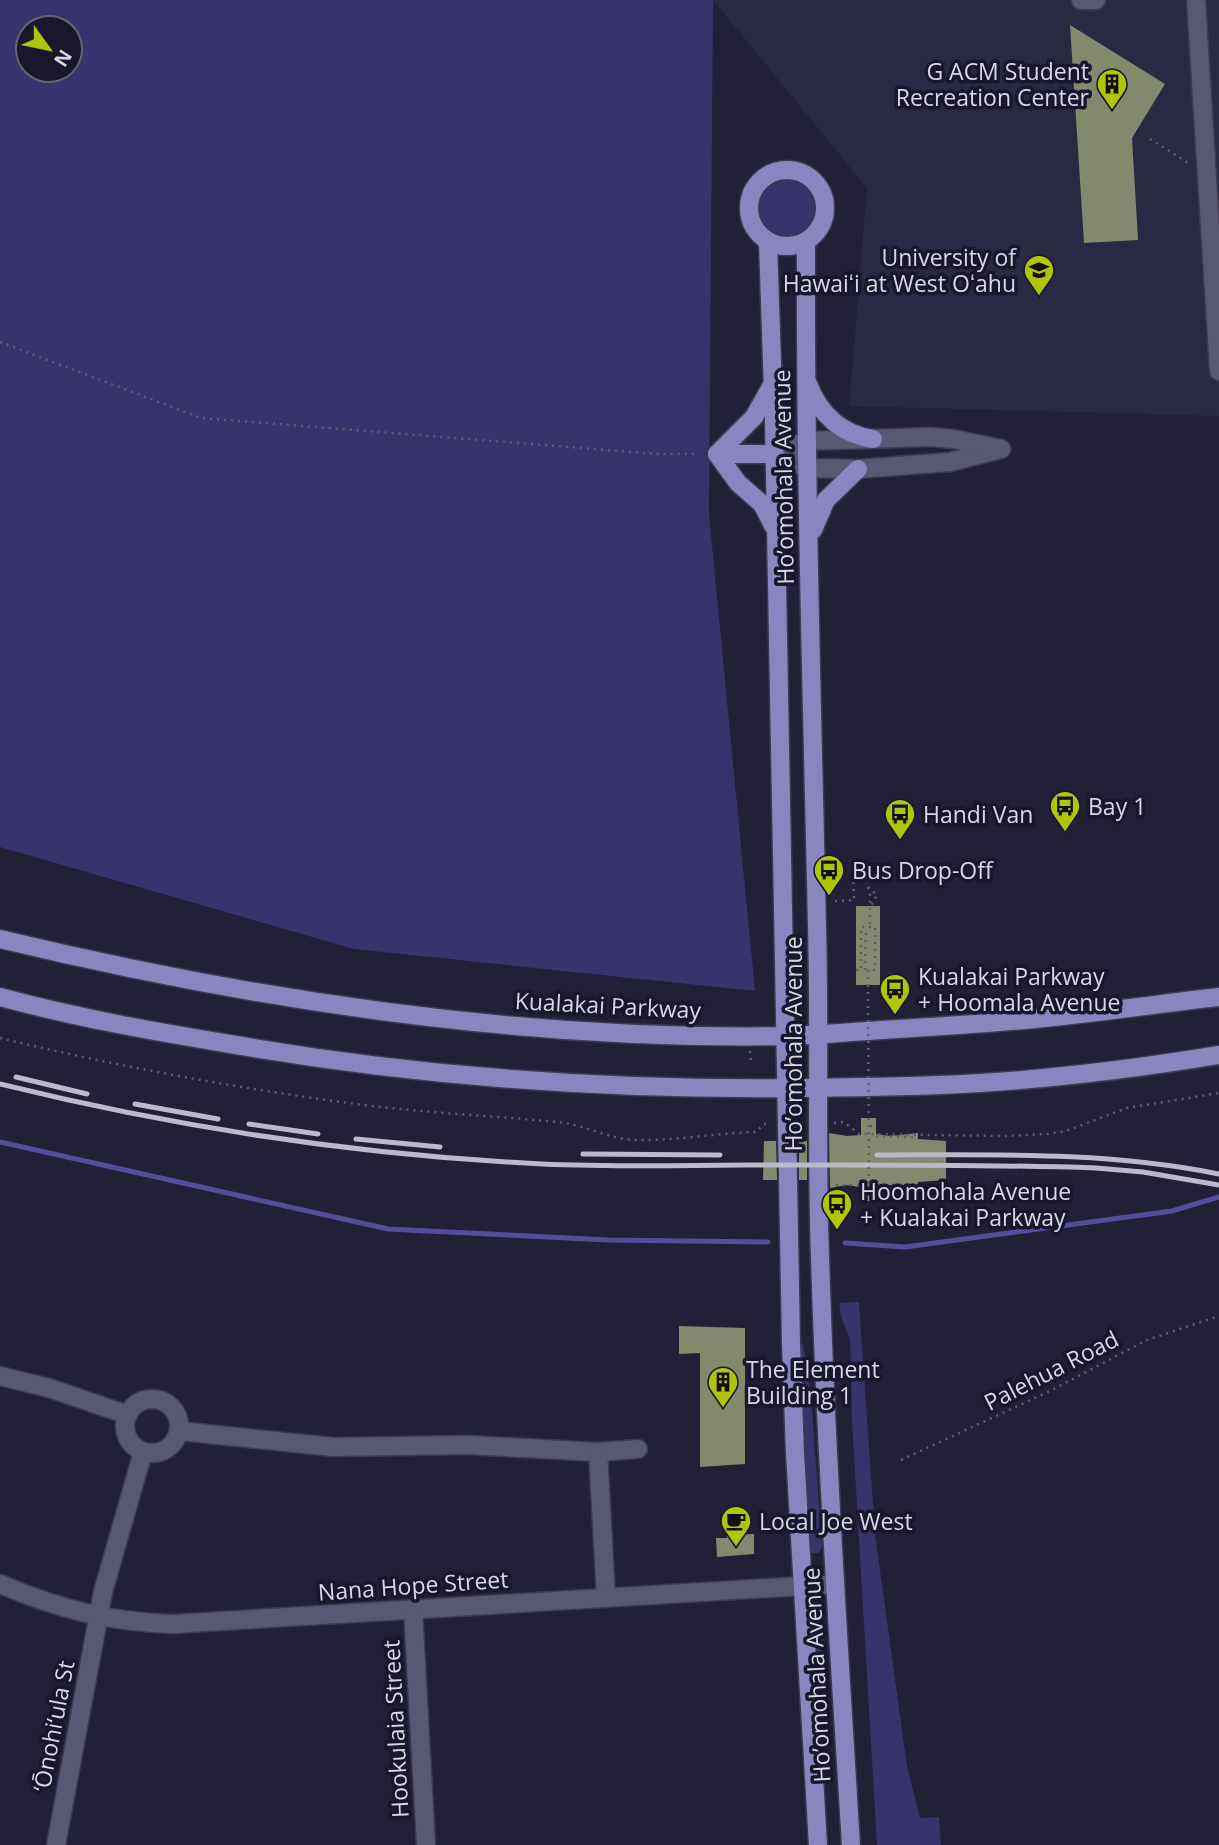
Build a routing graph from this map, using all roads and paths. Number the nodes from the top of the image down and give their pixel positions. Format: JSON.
{"nodes":[{"id":1,"x":1082,"y":0,"type":"edge"},
{"id":2,"x":1096,"y":0,"type":"edge"},
{"id":3,"x":1196,"y":0,"type":"edge"},
{"id":4,"x":1150,"y":139,"type":"dead end"},
{"id":5,"x":1190,"y":164,"type":"dead end"},
{"id":6,"x":806,"y":242,"type":"junction"},
{"id":7,"x":768,"y":243,"type":"junction"},
{"id":8,"x":0,"y":342,"type":"edge"},
{"id":9,"x":1219,"y":371,"type":"edge"},
{"id":10,"x":806,"y":378,"type":"junction"},
{"id":11,"x":773,"y":382,"type":"junction"},
{"id":12,"x":873,"y":439,"type":"junction"},
{"id":13,"x":807,"y":441,"type":"junction"},
{"id":14,"x":716,"y":454,"type":"junction"},
{"id":15,"x":773,"y":454,"type":"junction"},
{"id":16,"x":808,"y":468,"type":"junction"},
{"id":17,"x":858,"y":469,"type":"junction"},
{"id":18,"x":775,"y":534,"type":"junction"},
{"id":19,"x":809,"y":543,"type":"junction"},
{"id":20,"x":853,"y":870,"type":"dead end"},
{"id":21,"x":835,"y":901,"type":"dead end"},
{"id":22,"x":871,"y":906,"type":"junction"},
{"id":23,"x":868,"y":927,"type":"junction"},
{"id":24,"x":0,"y":939,"type":"edge"},
{"id":25,"x":867,"y":970,"type":"junction"},
{"id":26,"x":0,"y":997,"type":"edge"},
{"id":27,"x":1219,"y":997,"type":"edge"},
{"id":28,"x":818,"y":1035,"type":"junction"},
{"id":29,"x":787,"y":1036,"type":"junction"},
{"id":30,"x":0,"y":1038,"type":"edge"},
{"id":31,"x":750,"y":1051,"type":"dead end"},
{"id":32,"x":1219,"y":1055,"type":"edge"},
{"id":33,"x":751,"y":1065,"type":"dead end"},
{"id":34,"x":786,"y":1088,"type":"junction"},
{"id":35,"x":817,"y":1088,"type":"junction"},
{"id":36,"x":1219,"y":1094,"type":"edge"},
{"id":37,"x":844,"y":1122,"type":"dead end"},
{"id":38,"x":764,"y":1124,"type":"dead end"},
{"id":39,"x":870,"y":1126,"type":"junction"},
{"id":40,"x":869,"y":1136,"type":"junction"},
{"id":41,"x":871,"y":1141,"type":"dead end"},
{"id":42,"x":914,"y":1141,"type":"dead end"},
{"id":43,"x":871,"y":1180,"type":"dead end"},
{"id":44,"x":912,"y":1180,"type":"dead end"},
{"id":45,"x":835,"y":1185,"type":"dead end"},
{"id":46,"x":869,"y":1186,"type":"junction"},
{"id":47,"x":1219,"y":1316,"type":"edge"},
{"id":48,"x":0,"y":1376,"type":"edge"},
{"id":49,"x":128,"y":1415,"type":"junction"},
{"id":50,"x":179,"y":1431,"type":"junction"},
{"id":51,"x":638,"y":1449,"type":"dead end"},
{"id":52,"x":143,"y":1452,"type":"junction"},
{"id":53,"x":598,"y":1452,"type":"junction"},
{"id":54,"x":901,"y":1460,"type":"dead end"},
{"id":55,"x":0,"y":1584,"type":"edge"},
{"id":56,"x":835,"y":1584,"type":"junction"},
{"id":57,"x":803,"y":1587,"type":"junction"},
{"id":58,"x":606,"y":1597,"type":"junction"},
{"id":59,"x":413,"y":1610,"type":"junction"},
{"id":60,"x":99,"y":1618,"type":"junction"},
{"id":61,"x":56,"y":1845,"type":"edge"},
{"id":62,"x":426,"y":1845,"type":"edge"},
{"id":63,"x":818,"y":1845,"type":"edge"},
{"id":64,"x":851,"y":1845,"type":"edge"}],
"edges":[{"from":1,"to":2,"type":"street"},
{"from":3,"to":9,"type":"street"},
{"from":4,"to":5,"type":"path"},
{"from":6,"to":7,"type":"main road"},
{"from":6,"to":7,"type":"main road"},
{"from":6,"to":10,"type":"main road","name":"Ho’omohala Avenue"},
{"from":7,"to":11,"type":"main road","name":"Ho’omohala Avenue"},
{"from":8,"to":14,"type":"path"},
{"from":10,"to":12,"type":"main road"},
{"from":10,"to":13,"type":"main road","name":"Ho’omohala Avenue"},
{"from":11,"to":14,"type":"main road"},
{"from":11,"to":15,"type":"main road","name":"Ho’omohala Avenue"},
{"from":12,"to":13,"type":"street"},
{"from":12,"to":17,"type":"street"},
{"from":13,"to":15,"type":"street"},
{"from":13,"to":16,"type":"main road","name":"Ho’omohala Avenue"},
{"from":14,"to":15,"type":"main road"},
{"from":14,"to":18,"type":"main road"},
{"from":15,"to":16,"type":"street"},
{"from":15,"to":18,"type":"main road","name":"Ho’omohala Avenue"},
{"from":16,"to":17,"type":"street"},
{"from":16,"to":19,"type":"main road","name":"Ho’omohala Avenue"},
{"from":17,"to":19,"type":"main road"},
{"from":18,"to":29,"type":"main road","name":"Ho’omohala Avenue"},
{"from":19,"to":28,"type":"main road","name":"Ho’omohala Avenue"},
{"from":20,"to":21,"type":"path"},
{"from":22,"to":22,"type":"path"},
{"from":22,"to":23,"type":"path"},
{"from":23,"to":25,"type":"path"},
{"from":23,"to":25,"type":"path"},
{"from":23,"to":25,"type":"path"},
{"from":24,"to":29,"type":"main road","name":"Kualakai Parkway"},
{"from":25,"to":39,"type":"path","bridge":true},
{"from":26,"to":34,"type":"main road"},
{"from":27,"to":28,"type":"main road","name":"Kualakai Parkway"},
{"from":28,"to":29,"type":"main road","name":"Kualakai Parkway"},
{"from":28,"to":35,"type":"main road","name":"Ho’omohala Avenue"},
{"from":29,"to":34,"type":"main road","name":"Ho’omohala Avenue"},
{"from":30,"to":38,"type":"path"},
{"from":31,"to":33,"type":"path"},
{"from":32,"to":35,"type":"main road"},
{"from":34,"to":35,"type":"main road"},
{"from":34,"to":57,"type":"main road","name":"Ho’omohala Avenue"},
{"from":35,"to":56,"type":"main road","name":"Ho’omohala Avenue"},
{"from":36,"to":37,"type":"path"},
{"from":39,"to":40,"type":"path","bridge":true},
{"from":39,"to":41,"type":"path","bridge":true},
{"from":40,"to":42,"type":"path"},
{"from":40,"to":46,"type":"path","bridge":true},
{"from":43,"to":46,"type":"path","bridge":true},
{"from":44,"to":46,"type":"path"},
{"from":45,"to":46,"type":"path"},
{"from":47,"to":54,"type":"path","name":"Palehua Road"},
{"from":48,"to":49,"type":"street"},
{"from":49,"to":50,"type":"street"},
{"from":49,"to":52,"type":"street"},
{"from":50,"to":52,"type":"street"},
{"from":50,"to":53,"type":"street"},
{"from":51,"to":53,"type":"street"},
{"from":52,"to":60,"type":"street","name":"‘Ōnohi‘ula St"},
{"from":53,"to":58,"type":"street"},
{"from":55,"to":60,"type":"street","name":"Nana Hope Street"},
{"from":56,"to":57,"type":"street","name":"Nana Hope Street"},
{"from":56,"to":64,"type":"main road","name":"Ho’omohala Avenue"},
{"from":57,"to":58,"type":"street","name":"Nana Hope Street"},
{"from":57,"to":63,"type":"main road","name":"Ho’omohala Avenue"},
{"from":58,"to":59,"type":"street","name":"Nana Hope Street"},
{"from":59,"to":60,"type":"street","name":"Nana Hope Street"},
{"from":59,"to":62,"type":"street","name":"Hookulaia Street"},
{"from":60,"to":61,"type":"street","name":"‘Ōnohi‘ula St"}]}
